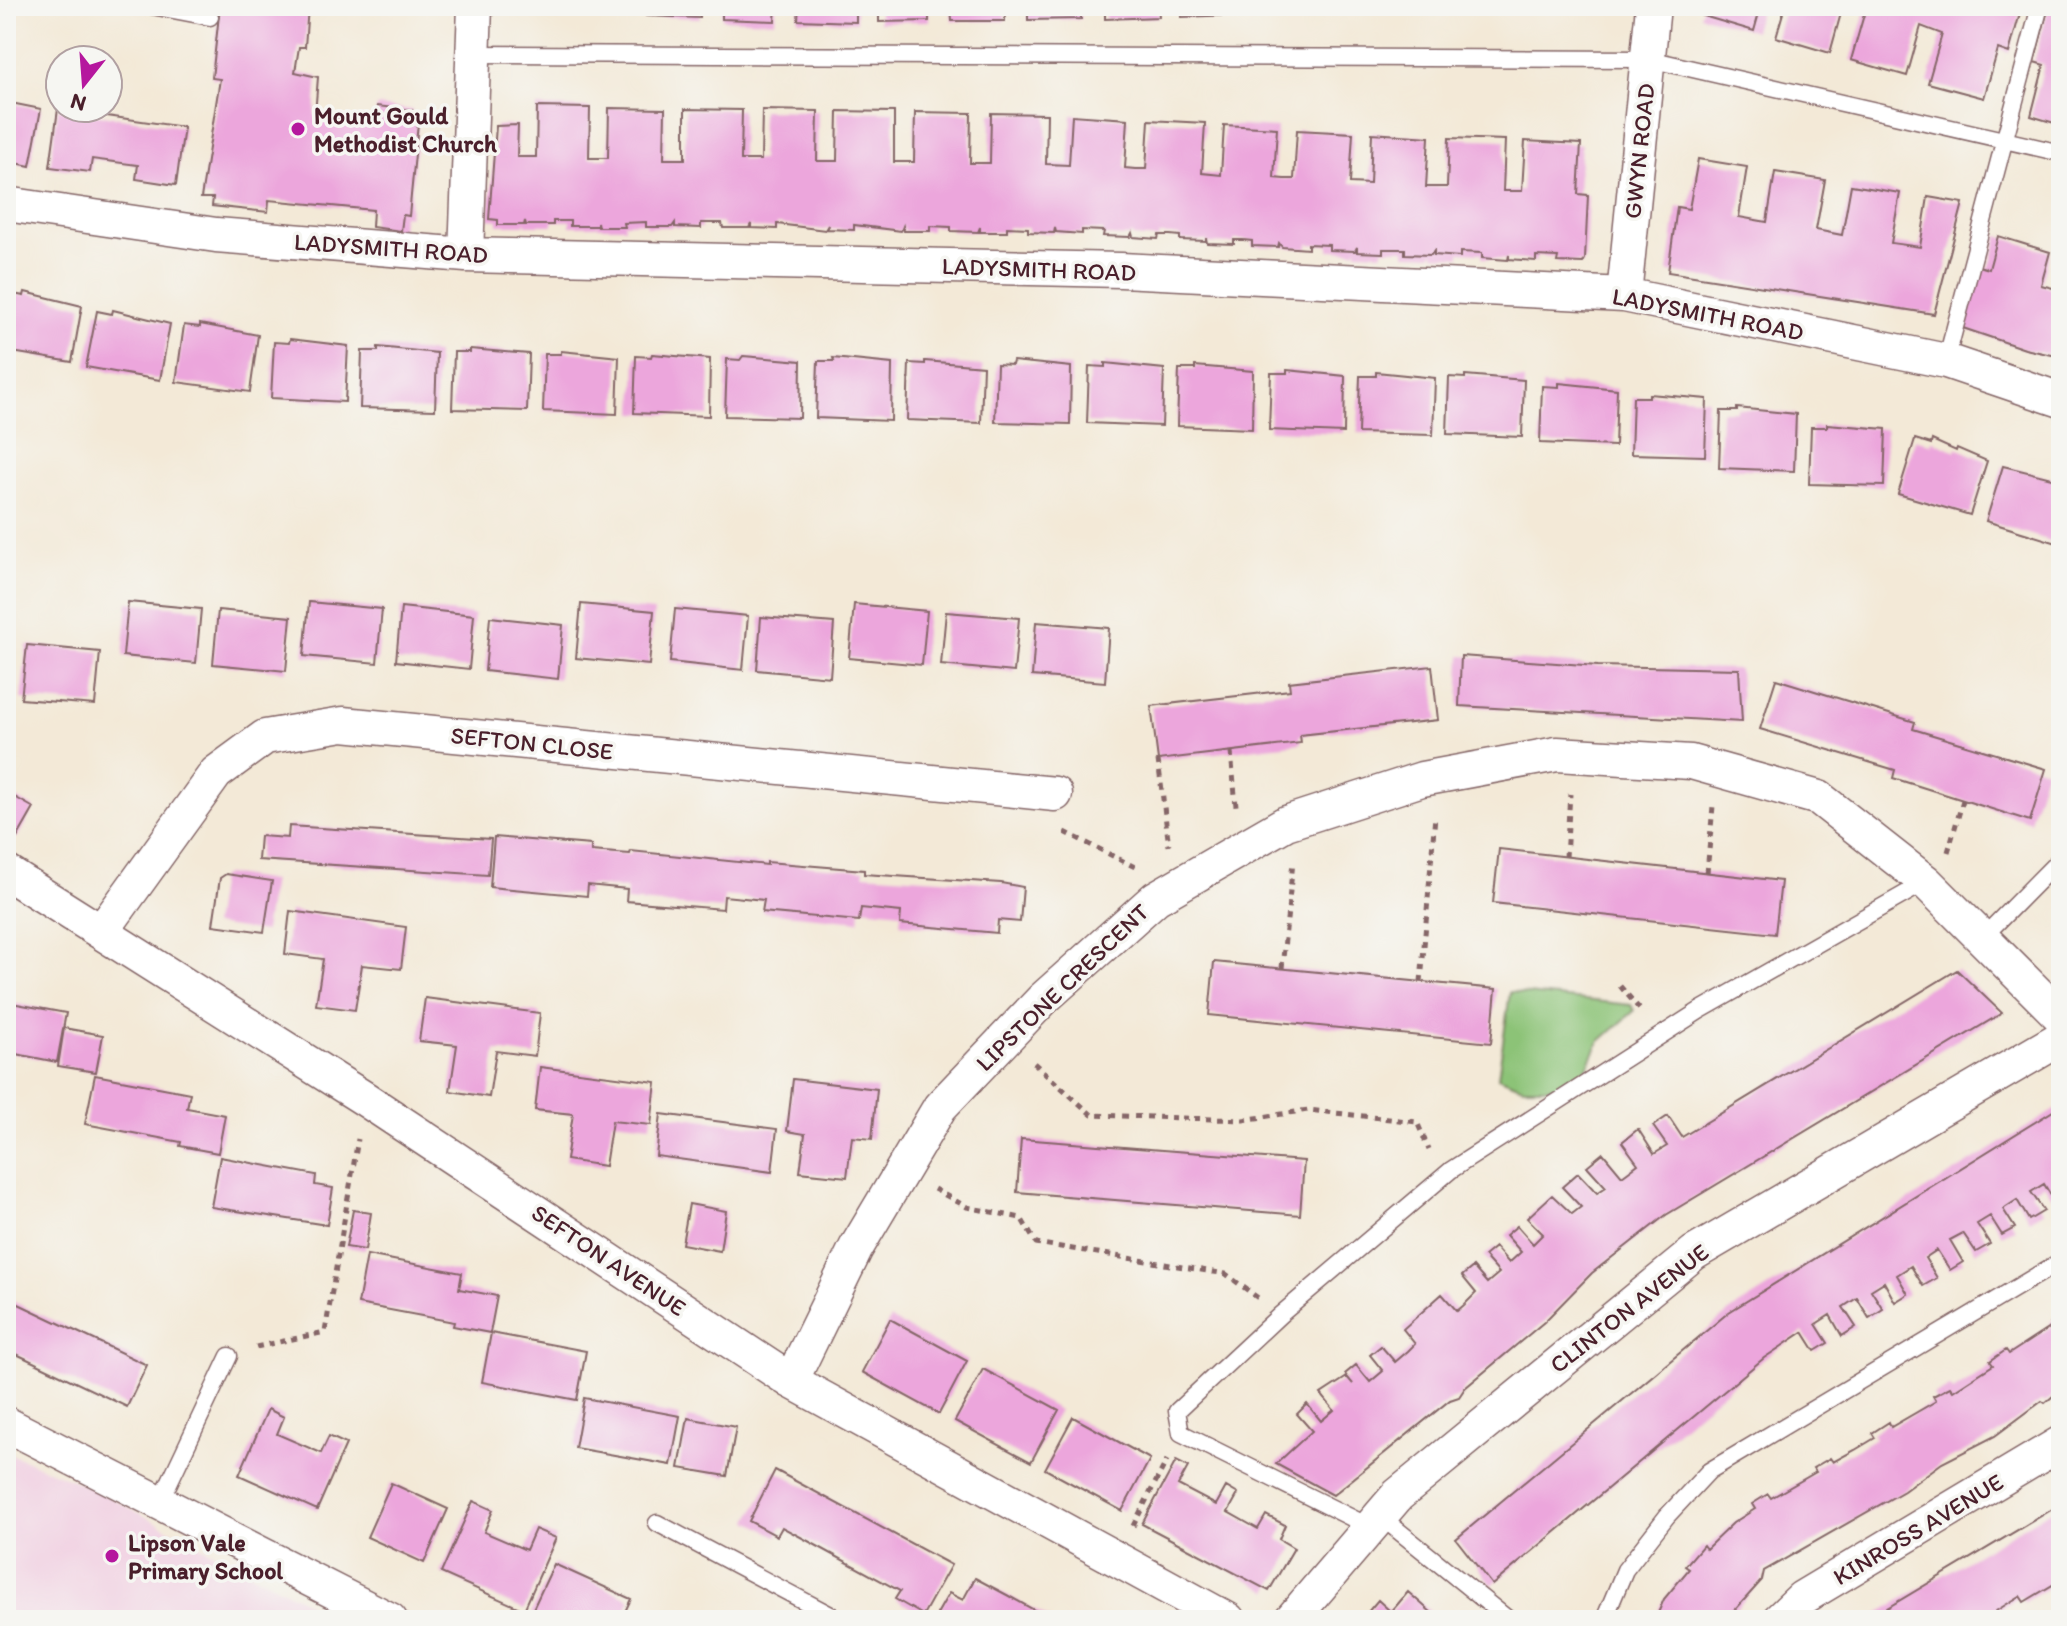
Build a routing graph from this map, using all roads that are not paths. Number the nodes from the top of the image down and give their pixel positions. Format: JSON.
{"nodes":[{"id":1,"x":152,"y":6,"type":"edge"},
{"id":2,"x":475,"y":6,"type":"edge"},
{"id":3,"x":1653,"y":6,"type":"edge"},
{"id":4,"x":2040,"y":6,"type":"edge"},
{"id":5,"x":210,"y":17,"type":"dead end"},
{"id":6,"x":473,"y":54,"type":"junction"},
{"id":7,"x":1649,"y":59,"type":"junction"},
{"id":8,"x":2004,"y":140,"type":"junction"},
{"id":9,"x":2061,"y":153,"type":"edge"},
{"id":10,"x":6,"y":204,"type":"edge"},
{"id":11,"x":466,"y":255,"type":"junction"},
{"id":12,"x":1624,"y":295,"type":"junction"},
{"id":13,"x":1946,"y":361,"type":"junction"},
{"id":14,"x":2061,"y":400,"type":"edge"},
{"id":15,"x":1055,"y":794,"type":"road end"},
{"id":16,"x":2061,"y":858,"type":"edge"},
{"id":17,"x":6,"y":872,"type":"edge"},
{"id":18,"x":1931,"y":886,"type":"junction"},
{"id":19,"x":102,"y":931,"type":"junction"},
{"id":20,"x":1983,"y":937,"type":"junction"},
{"id":21,"x":2061,"y":1017,"type":"edge"},
{"id":22,"x":2061,"y":1038,"type":"edge"},
{"id":23,"x":2061,"y":1261,"type":"edge"},
{"id":24,"x":229,"y":1356,"type":"road end"},
{"id":25,"x":791,"y":1381,"type":"junction"},
{"id":26,"x":6,"y":1424,"type":"edge"},
{"id":27,"x":2061,"y":1443,"type":"edge"},
{"id":28,"x":160,"y":1502,"type":"junction"},
{"id":29,"x":1375,"y":1522,"type":"junction"},
{"id":30,"x":657,"y":1523,"type":"dead end"},
{"id":31,"x":390,"y":1620,"type":"edge"},
{"id":32,"x":840,"y":1620,"type":"edge"},
{"id":33,"x":1228,"y":1620,"type":"edge"},
{"id":34,"x":1291,"y":1620,"type":"edge"},
{"id":35,"x":1509,"y":1620,"type":"edge"},
{"id":36,"x":1604,"y":1620,"type":"edge"},
{"id":37,"x":1779,"y":1620,"type":"edge"}],
"edges":[{"from":1,"to":5,"type":"lane"},
{"from":2,"to":6,"type":"street"},
{"from":3,"to":7,"type":"street","name":"GWYN ROAD"},
{"from":4,"to":8,"type":"lane"},
{"from":6,"to":7,"type":"lane"},
{"from":6,"to":11,"type":"street"},
{"from":7,"to":8,"type":"lane"},
{"from":7,"to":12,"type":"street","name":"GWYN ROAD"},
{"from":8,"to":9,"type":"lane"},
{"from":8,"to":13,"type":"lane"},
{"from":10,"to":11,"type":"street","name":"LADYSMITH ROAD"},
{"from":11,"to":12,"type":"street","name":"LADYSMITH ROAD"},
{"from":12,"to":13,"type":"street","name":"LADYSMITH ROAD"},
{"from":13,"to":14,"type":"street","name":"LADYSMITH ROAD"},
{"from":15,"to":19,"type":"street","name":"SEFTON CLOSE"},
{"from":16,"to":20,"type":"lane"},
{"from":17,"to":19,"type":"street","name":"SEFTON AVENUE"},
{"from":18,"to":20,"type":"street","name":"LIPSTONE CRESCENT"},
{"from":18,"to":25,"type":"street","name":"LIPSTONE CRESCENT"},
{"from":18,"to":29,"type":"lane"},
{"from":19,"to":25,"type":"street","name":"SEFTON AVENUE"},
{"from":20,"to":21,"type":"street","name":"LIPSTONE CRESCENT"},
{"from":22,"to":29,"type":"street","name":"CLINTON AVENUE"},
{"from":23,"to":36,"type":"lane"},
{"from":24,"to":28,"type":"lane"},
{"from":25,"to":33,"type":"street","name":"SEFTON AVENUE"},
{"from":26,"to":28,"type":"street"},
{"from":27,"to":37,"type":"street","name":"KINROSS AVENUE"},
{"from":28,"to":31,"type":"street"},
{"from":29,"to":34,"type":"street","name":"CLINTON AVENUE"},
{"from":29,"to":35,"type":"lane"},
{"from":30,"to":32,"type":"lane"}]}
